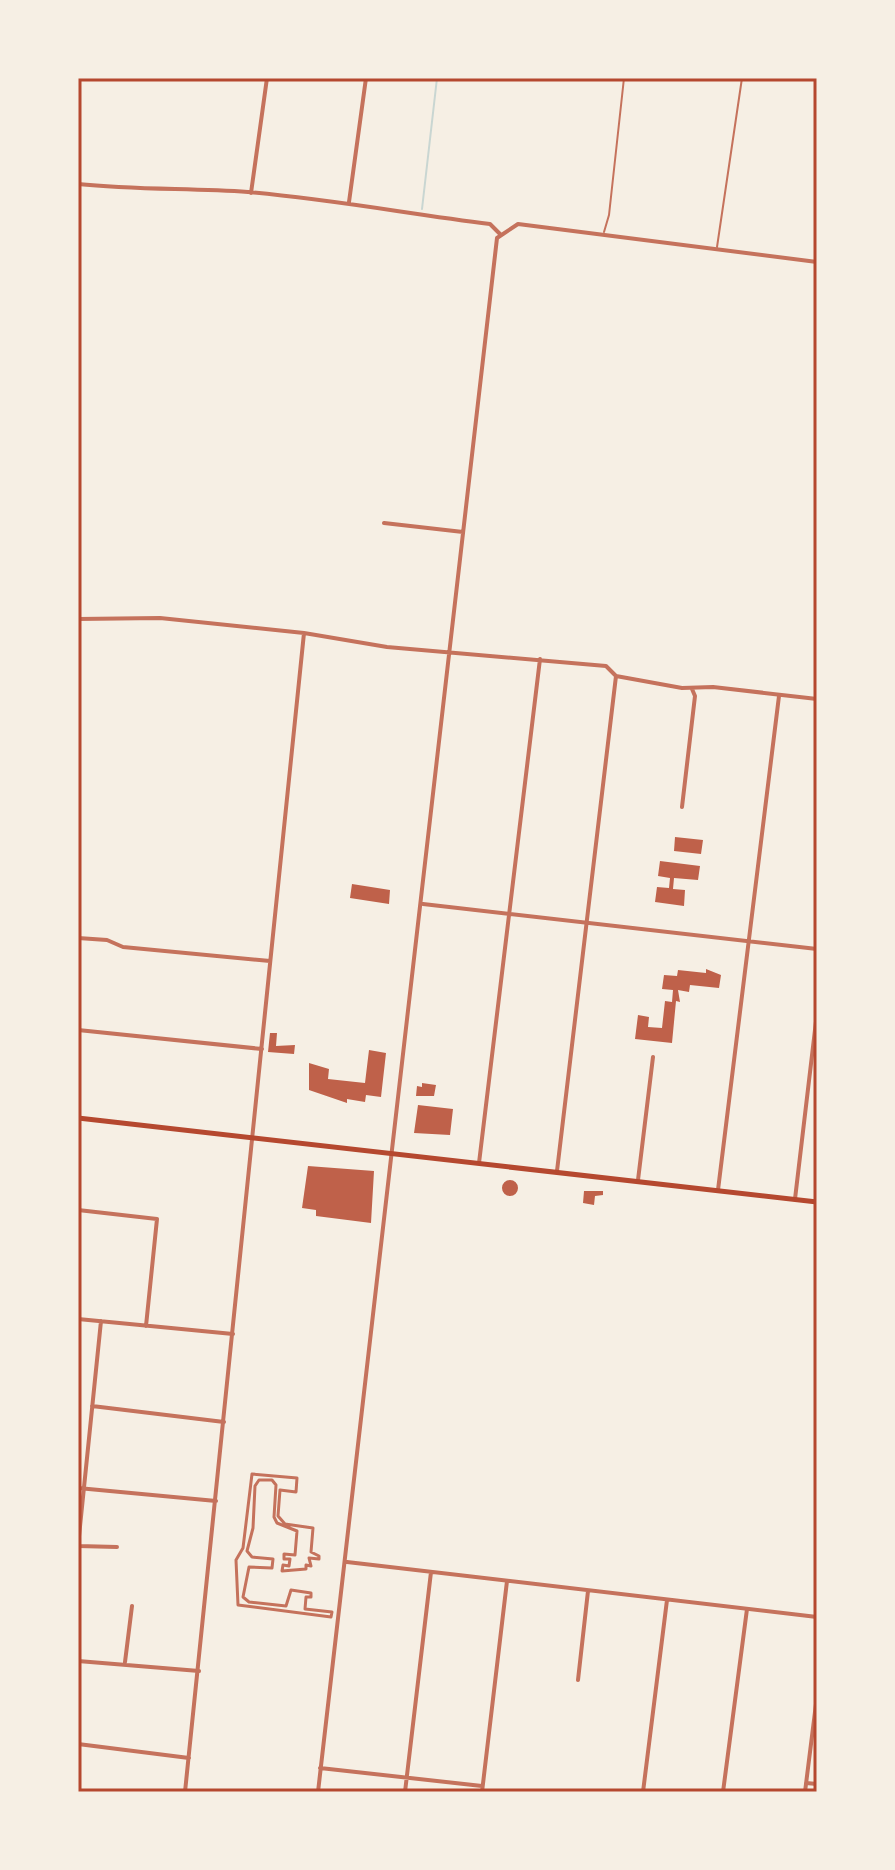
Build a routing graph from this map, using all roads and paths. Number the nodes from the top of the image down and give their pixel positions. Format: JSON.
{"nodes":[{"id":1,"x":267,"y":78,"type":"edge"},
{"id":2,"x":366,"y":78,"type":"edge"},
{"id":3,"x":624,"y":78,"type":"edge"},
{"id":4,"x":742,"y":78,"type":"edge"},
{"id":5,"x":78,"y":184,"type":"edge"},
{"id":6,"x":251,"y":193,"type":"junction"},
{"id":7,"x":349,"y":202,"type":"junction"},
{"id":8,"x":603,"y":234,"type":"junction"},
{"id":9,"x":500,"y":235,"type":"junction"},
{"id":10,"x":717,"y":248,"type":"junction"},
{"id":11,"x":817,"y":262,"type":"edge"},
{"id":12,"x":384,"y":523,"type":"dead end"},
{"id":13,"x":463,"y":532,"type":"junction"},
{"id":14,"x":78,"y":619,"type":"edge"},
{"id":15,"x":304,"y":633,"type":"junction"},
{"id":16,"x":451,"y":653,"type":"junction"},
{"id":17,"x":540,"y":659,"type":"junction"},
{"id":18,"x":616,"y":676,"type":"junction"},
{"id":19,"x":692,"y":689,"type":"junction"},
{"id":20,"x":779,"y":696,"type":"junction"},
{"id":21,"x":817,"y":699,"type":"edge"},
{"id":22,"x":682,"y":807,"type":"dead end"},
{"id":23,"x":422,"y":904,"type":"junction"},
{"id":24,"x":509,"y":912,"type":"junction"},
{"id":25,"x":588,"y":921,"type":"junction"},
{"id":26,"x":78,"y":938,"type":"edge"},
{"id":27,"x":746,"y":942,"type":"junction"},
{"id":28,"x":817,"y":949,"type":"edge"},
{"id":29,"x":270,"y":961,"type":"junction"},
{"id":30,"x":817,"y":1013,"type":"edge"},
{"id":31,"x":78,"y":1030,"type":"edge"},
{"id":32,"x":262,"y":1049,"type":"junction"},
{"id":33,"x":653,"y":1057,"type":"dead end"},
{"id":34,"x":78,"y":1118,"type":"edge"},
{"id":35,"x":254,"y":1136,"type":"junction"},
{"id":36,"x":394,"y":1152,"type":"junction"},
{"id":37,"x":479,"y":1163,"type":"junction"},
{"id":38,"x":557,"y":1171,"type":"junction"},
{"id":39,"x":638,"y":1180,"type":"junction"},
{"id":40,"x":718,"y":1190,"type":"junction"},
{"id":41,"x":795,"y":1199,"type":"junction"},
{"id":42,"x":817,"y":1202,"type":"edge"},
{"id":43,"x":78,"y":1210,"type":"edge"},
{"id":44,"x":78,"y":1319,"type":"edge"},
{"id":45,"x":101,"y":1321,"type":"junction"},
{"id":46,"x":146,"y":1326,"type":"junction"},
{"id":47,"x":233,"y":1334,"type":"junction"},
{"id":48,"x":92,"y":1406,"type":"junction"},
{"id":49,"x":224,"y":1422,"type":"junction"},
{"id":50,"x":80,"y":1489,"type":"edge"},
{"id":51,"x":216,"y":1501,"type":"junction"},
{"id":52,"x":78,"y":1546,"type":"edge"},
{"id":53,"x":117,"y":1547,"type":"dead end"},
{"id":54,"x":347,"y":1562,"type":"junction"},
{"id":55,"x":431,"y":1571,"type":"junction"},
{"id":56,"x":507,"y":1581,"type":"junction"},
{"id":57,"x":588,"y":1590,"type":"junction"},
{"id":58,"x":668,"y":1599,"type":"junction"},
{"id":59,"x":132,"y":1606,"type":"dead end"},
{"id":60,"x":747,"y":1609,"type":"junction"},
{"id":61,"x":330,"y":1612,"type":"joint"},
{"id":62,"x":817,"y":1617,"type":"edge"},
{"id":63,"x":78,"y":1661,"type":"edge"},
{"id":64,"x":125,"y":1662,"type":"junction"},
{"id":65,"x":199,"y":1671,"type":"junction"},
{"id":66,"x":578,"y":1680,"type":"dead end"},
{"id":67,"x":817,"y":1696,"type":"edge"},
{"id":68,"x":816,"y":1707,"type":"edge"},
{"id":69,"x":78,"y":1744,"type":"edge"},
{"id":70,"x":189,"y":1758,"type":"junction"},
{"id":71,"x":320,"y":1768,"type":"junction"},
{"id":72,"x":407,"y":1777,"type":"junction"},
{"id":73,"x":806,"y":1783,"type":"junction"},
{"id":74,"x":817,"y":1784,"type":"edge"},
{"id":75,"x":482,"y":1789,"type":"edge"},
{"id":76,"x":185,"y":1792,"type":"edge"},
{"id":77,"x":318,"y":1792,"type":"edge"},
{"id":78,"x":405,"y":1792,"type":"edge"},
{"id":79,"x":643,"y":1792,"type":"edge"},
{"id":80,"x":723,"y":1792,"type":"edge"},
{"id":81,"x":805,"y":1792,"type":"edge"}],
"edges":[{"from":1,"to":6,"type":"street"},
{"from":2,"to":7,"type":"street"},
{"from":3,"to":8,"type":"lane"},
{"from":4,"to":10,"type":"lane"},
{"from":5,"to":6,"type":"street"},
{"from":6,"to":7,"type":"street"},
{"from":7,"to":9,"type":"street"},
{"from":8,"to":9,"type":"street"},
{"from":8,"to":10,"type":"street"},
{"from":9,"to":13,"type":"street"},
{"from":10,"to":11,"type":"street"},
{"from":12,"to":13,"type":"street"},
{"from":13,"to":16,"type":"street"},
{"from":14,"to":15,"type":"street"},
{"from":15,"to":16,"type":"street"},
{"from":15,"to":29,"type":"street"},
{"from":16,"to":17,"type":"street"},
{"from":16,"to":23,"type":"street"},
{"from":17,"to":18,"type":"street"},
{"from":17,"to":24,"type":"street"},
{"from":18,"to":19,"type":"street"},
{"from":18,"to":25,"type":"street"},
{"from":19,"to":20,"type":"street"},
{"from":19,"to":22,"type":"street"},
{"from":20,"to":21,"type":"street"},
{"from":20,"to":27,"type":"street"},
{"from":23,"to":24,"type":"street"},
{"from":23,"to":36,"type":"street"},
{"from":24,"to":25,"type":"street"},
{"from":24,"to":37,"type":"street"},
{"from":25,"to":27,"type":"street"},
{"from":25,"to":38,"type":"street"},
{"from":26,"to":29,"type":"street"},
{"from":27,"to":28,"type":"street"},
{"from":27,"to":40,"type":"street"},
{"from":29,"to":32,"type":"street"},
{"from":30,"to":41,"type":"street"},
{"from":31,"to":32,"type":"street"},
{"from":32,"to":35,"type":"street"},
{"from":33,"to":39,"type":"street"},
{"from":34,"to":35,"type":"main road"},
{"from":35,"to":36,"type":"main road"},
{"from":35,"to":47,"type":"street"},
{"from":36,"to":37,"type":"main road"},
{"from":36,"to":54,"type":"street"},
{"from":37,"to":38,"type":"main road"},
{"from":38,"to":39,"type":"main road"},
{"from":39,"to":40,"type":"main road"},
{"from":40,"to":41,"type":"main road"},
{"from":41,"to":42,"type":"main road"},
{"from":43,"to":46,"type":"street"},
{"from":44,"to":45,"type":"street"},
{"from":45,"to":46,"type":"street"},
{"from":45,"to":48,"type":"street"},
{"from":46,"to":47,"type":"street"},
{"from":47,"to":49,"type":"street"},
{"from":48,"to":49,"type":"street"},
{"from":48,"to":50,"type":"street"},
{"from":49,"to":51,"type":"street"},
{"from":50,"to":51,"type":"street"},
{"from":50,"to":52,"type":"street"},
{"from":51,"to":65,"type":"street"},
{"from":52,"to":53,"type":"street"},
{"from":54,"to":55,"type":"street"},
{"from":54,"to":71,"type":"street"},
{"from":55,"to":56,"type":"street"},
{"from":55,"to":72,"type":"street"},
{"from":56,"to":57,"type":"street"},
{"from":56,"to":75,"type":"street"},
{"from":57,"to":58,"type":"street"},
{"from":57,"to":66,"type":"street"},
{"from":58,"to":60,"type":"street"},
{"from":58,"to":79,"type":"street"},
{"from":59,"to":64,"type":"street"},
{"from":60,"to":62,"type":"street"},
{"from":60,"to":80,"type":"street"},
{"from":61,"to":61,"type":"street"},
{"from":63,"to":64,"type":"street"},
{"from":64,"to":65,"type":"street"},
{"from":65,"to":70,"type":"street"},
{"from":67,"to":68,"type":"street"},
{"from":68,"to":73,"type":"street"},
{"from":69,"to":70,"type":"street"},
{"from":70,"to":76,"type":"street"},
{"from":71,"to":72,"type":"street"},
{"from":71,"to":77,"type":"street"},
{"from":72,"to":75,"type":"street"},
{"from":72,"to":78,"type":"street"},
{"from":73,"to":74,"type":"street"},
{"from":73,"to":81,"type":"street"}]}
